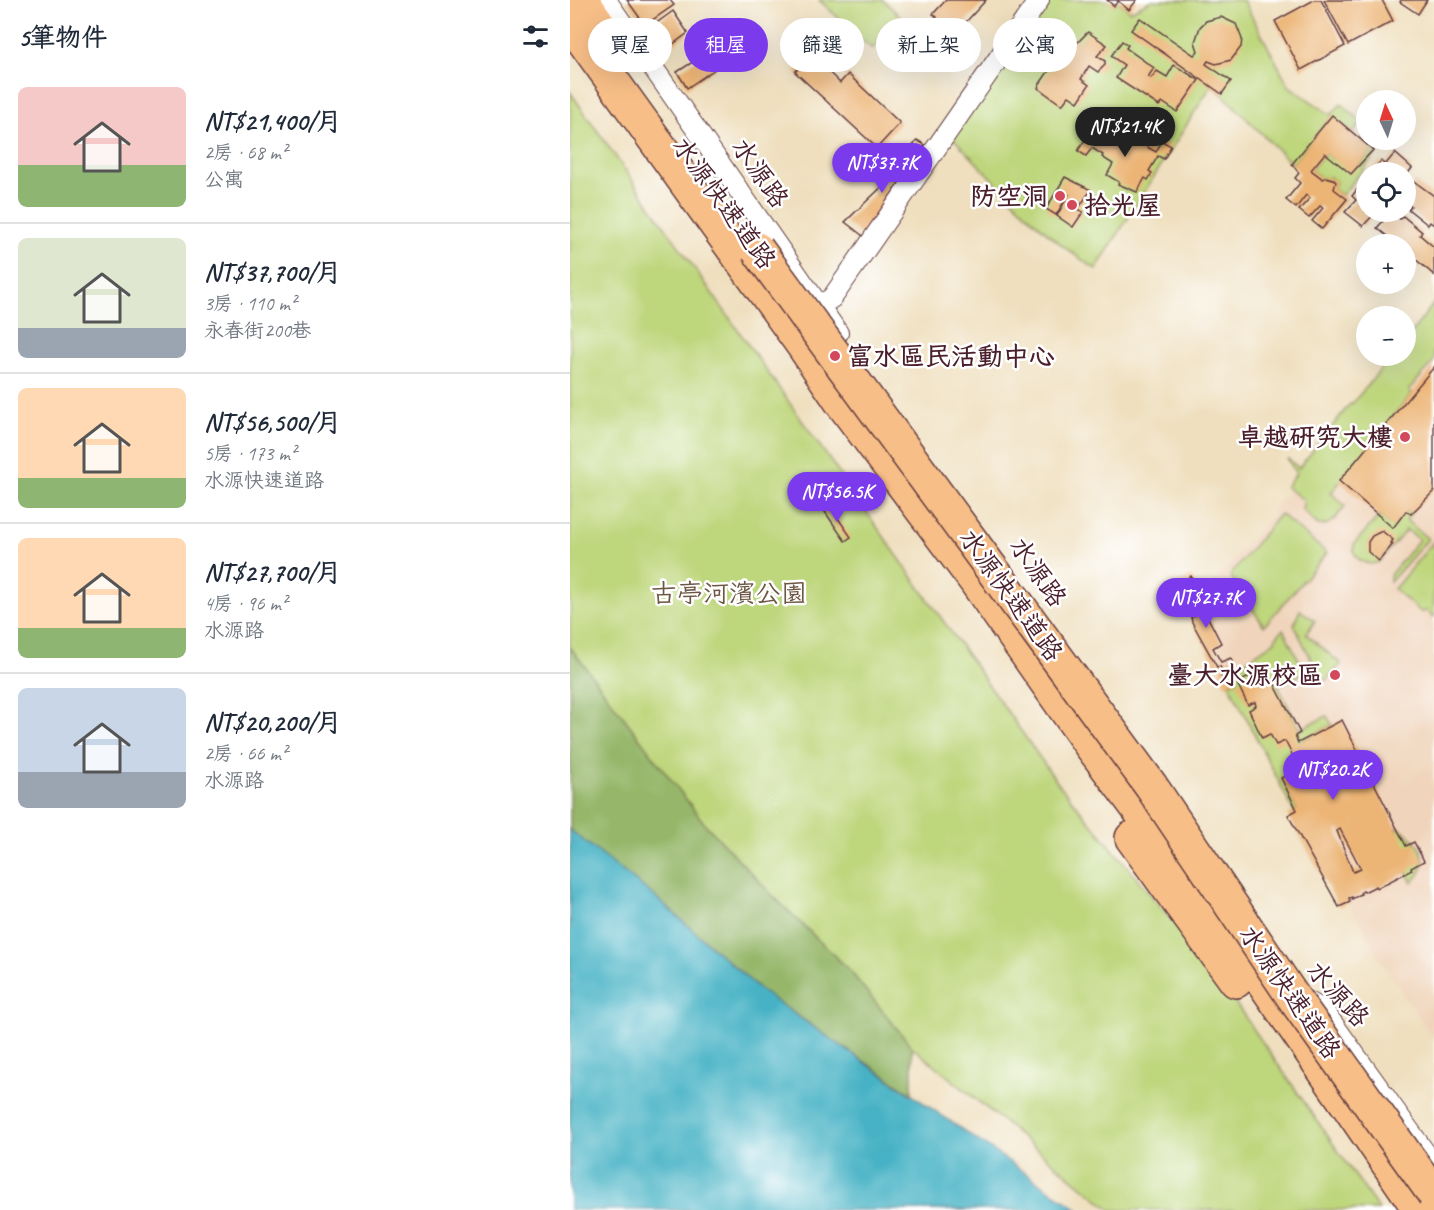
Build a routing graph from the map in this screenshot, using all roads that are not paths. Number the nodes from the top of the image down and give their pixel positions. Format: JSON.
{"nodes":[{"id":1,"x":582,"y":0,"type":"edge"},
{"id":2,"x":606,"y":0,"type":"edge"},
{"id":3,"x":1039,"y":0,"type":"edge"},
{"id":4,"x":570,"y":22,"type":"edge"},
{"id":5,"x":819,"y":306,"type":"junction"},
{"id":6,"x":842,"y":403,"type":"junction"},
{"id":7,"x":1300,"y":997,"type":"junction"},
{"id":8,"x":1434,"y":1165,"type":"edge"},
{"id":9,"x":1434,"y":1194,"type":"edge"},
{"id":10,"x":1434,"y":1199,"type":"edge"},
{"id":11,"x":1395,"y":1210,"type":"edge"},
{"id":12,"x":1420,"y":1210,"type":"edge"}],
"edges":[{"from":1,"to":9,"type":"highway","name":"水源快速道路","bridge":true},
{"from":2,"to":5,"type":"street","name":"水源路"},
{"from":3,"to":5,"type":"street"},
{"from":4,"to":6,"type":"highway","name":"水源快速道路"},
{"from":5,"to":7,"type":"street","name":"水源路"},
{"from":6,"to":11,"type":"highway"},
{"from":6,"to":12,"type":"highway","name":"水源快速道路"},
{"from":7,"to":8,"type":"street","name":"水源路"},
{"from":7,"to":10,"type":"street"}]}
